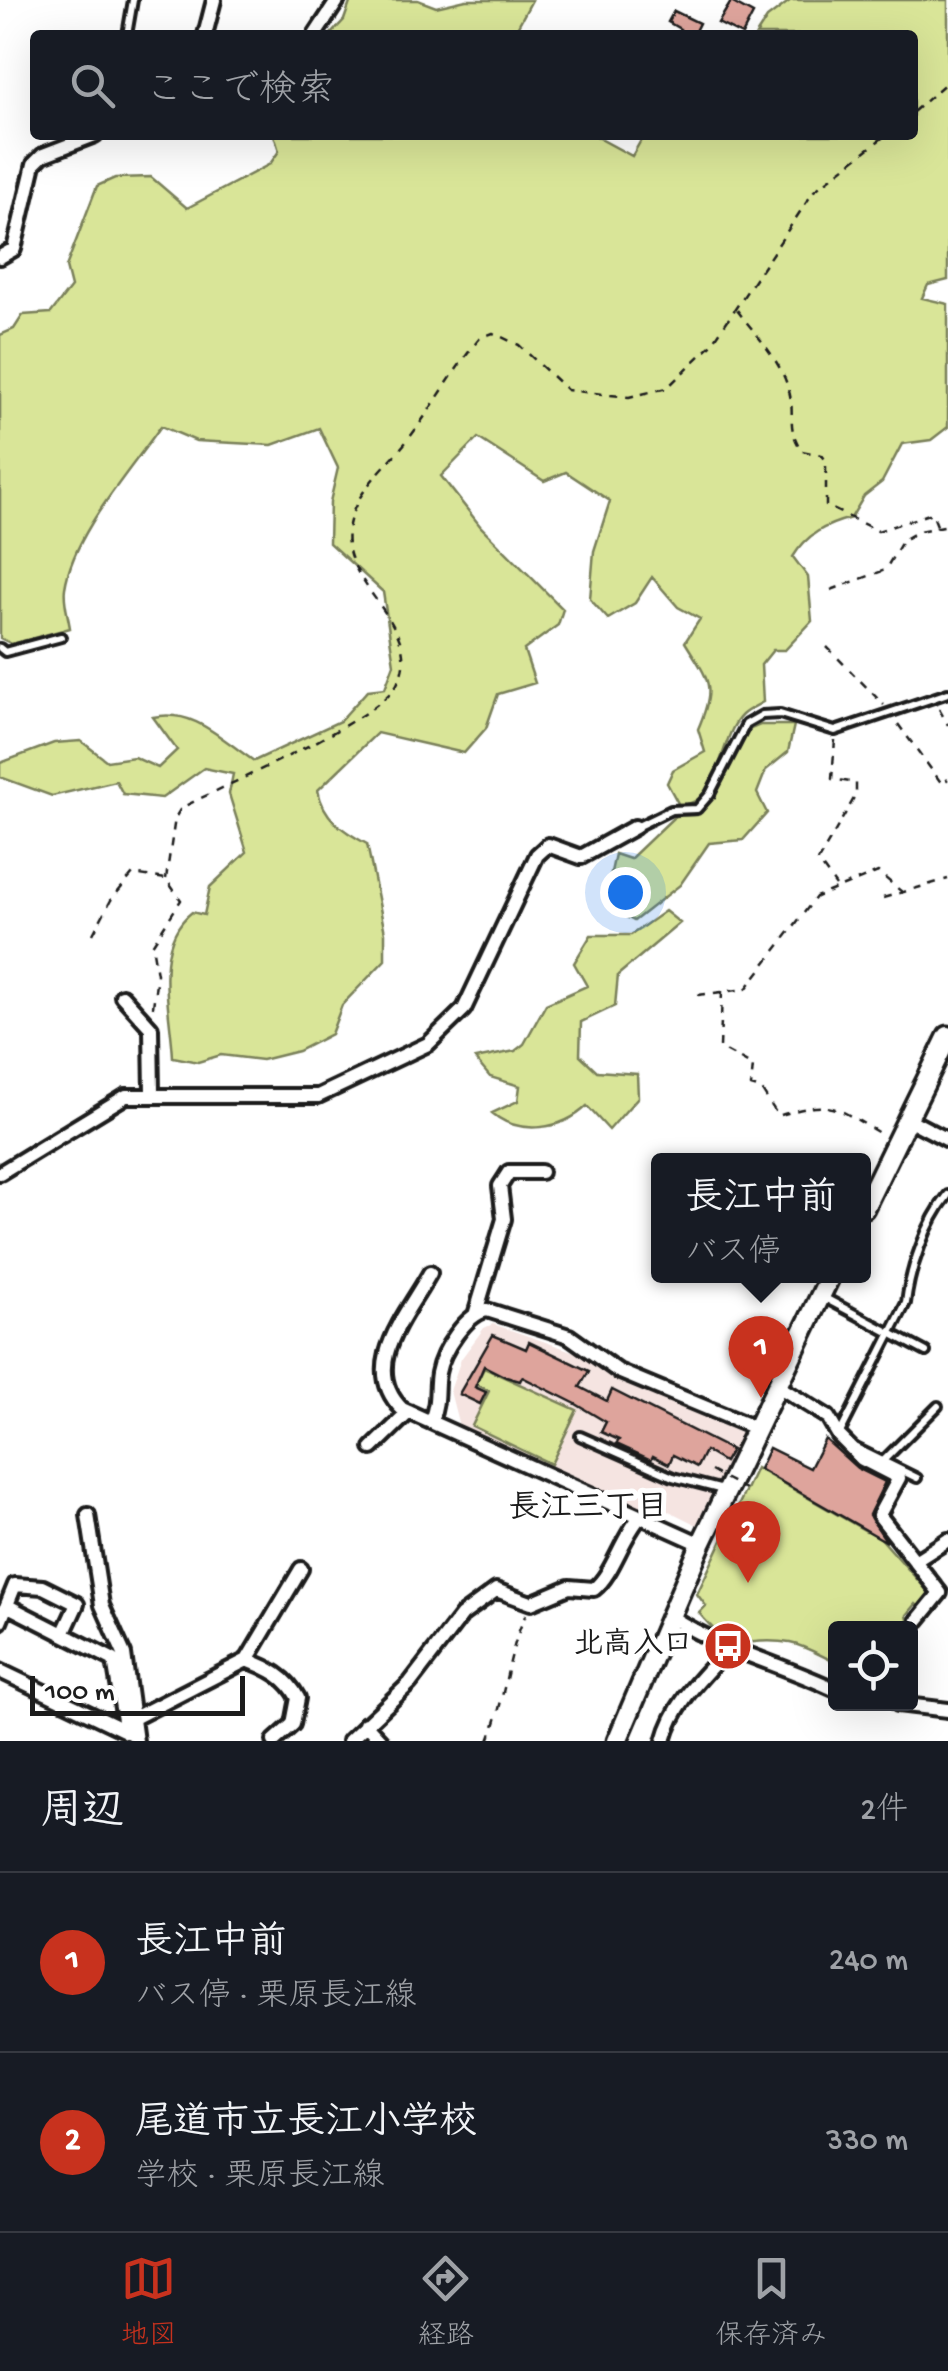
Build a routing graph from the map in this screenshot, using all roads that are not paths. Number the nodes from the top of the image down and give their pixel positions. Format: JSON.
{"nodes":[{"id":1,"x":133,"y":0,"type":"edge"},
{"id":2,"x":214,"y":0,"type":"edge"},
{"id":3,"x":338,"y":0,"type":"edge"},
{"id":4,"x":128,"y":30,"type":"edge"},
{"id":5,"x":205,"y":30,"type":"edge"},
{"id":6,"x":318,"y":30,"type":"edge"},
{"id":7,"x":83,"y":140,"type":"edge"},
{"id":8,"x":0,"y":257,"type":"edge"},
{"id":9,"x":61,"y":637,"type":"dead end"},
{"id":10,"x":0,"y":648,"type":"edge"},
{"id":11,"x":948,"y":693,"type":"edge"},
{"id":12,"x":635,"y":828,"type":"joint"},
{"id":13,"x":122,"y":996,"type":"dead end"},
{"id":14,"x":948,"y":1036,"type":"edge"},
{"id":15,"x":152,"y":1093,"type":"junction"},
{"id":16,"x":908,"y":1118,"type":"junction"},
{"id":17,"x":948,"y":1140,"type":"edge"},
{"id":18,"x":0,"y":1172,"type":"edge"},
{"id":19,"x":541,"y":1172,"type":"dead end"},
{"id":20,"x":871,"y":1194,"type":"edge"},
{"id":21,"x":948,"y":1196,"type":"edge"},
{"id":22,"x":430,"y":1273,"type":"dead end"},
{"id":23,"x":826,"y":1283,"type":"edge"},
{"id":24,"x":820,"y":1296,"type":"junction"},
{"id":25,"x":476,"y":1312,"type":"junction"},
{"id":26,"x":890,"y":1333,"type":"junction"},
{"id":27,"x":926,"y":1352,"type":"dead end"},
{"id":28,"x":776,"y":1385,"type":"junction"},
{"id":29,"x":938,"y":1406,"type":"dead end"},
{"id":30,"x":409,"y":1412,"type":"junction"},
{"id":31,"x":431,"y":1421,"type":"junction"},
{"id":32,"x":754,"y":1428,"type":"junction"},
{"id":33,"x":580,"y":1436,"type":"dead end"},
{"id":34,"x":839,"y":1436,"type":"junction"},
{"id":35,"x":372,"y":1448,"type":"dead end"},
{"id":36,"x":856,"y":1448,"type":"junction"},
{"id":37,"x":883,"y":1461,"type":"junction"},
{"id":38,"x":918,"y":1478,"type":"dead end"},
{"id":39,"x":726,"y":1492,"type":"junction"},
{"id":40,"x":88,"y":1515,"type":"dead end"},
{"id":41,"x":640,"y":1516,"type":"junction"},
{"id":42,"x":948,"y":1540,"type":"edge"},
{"id":43,"x":701,"y":1544,"type":"junction"},
{"id":44,"x":914,"y":1561,"type":"junction"},
{"id":45,"x":301,"y":1570,"type":"dead end"},
{"id":46,"x":8,"y":1606,"type":"junction"},
{"id":47,"x":671,"y":1617,"type":"junction"},
{"id":48,"x":918,"y":1620,"type":"dead end"},
{"id":49,"x":0,"y":1622,"type":"edge"},
{"id":50,"x":64,"y":1632,"type":"junction"},
{"id":51,"x":727,"y":1650,"type":"junction"},
{"id":52,"x":247,"y":1660,"type":"junction"},
{"id":53,"x":0,"y":1671,"type":"edge"},
{"id":54,"x":828,"y":1686,"type":"edge"},
{"id":55,"x":918,"y":1706,"type":"edge"},
{"id":56,"x":948,"y":1710,"type":"edge"},
{"id":57,"x":136,"y":1717,"type":"junction"},
{"id":58,"x":365,"y":1724,"type":"junction"},
{"id":59,"x":132,"y":1736,"type":"edge"},
{"id":60,"x":274,"y":1741,"type":"edge"},
{"id":61,"x":349,"y":1741,"type":"edge"},
{"id":62,"x":381,"y":1741,"type":"edge"},
{"id":63,"x":616,"y":1741,"type":"edge"},
{"id":64,"x":664,"y":1741,"type":"edge"}],
"edges":[{"from":1,"to":4,"type":"lane"},
{"from":2,"to":5,"type":"street"},
{"from":3,"to":6,"type":"street"},
{"from":7,"to":8,"type":"street"},
{"from":9,"to":10,"type":"lane"},
{"from":11,"to":12,"type":"lane"},
{"from":12,"to":15,"type":"street"},
{"from":13,"to":15,"type":"street"},
{"from":14,"to":16,"type":"main road"},
{"from":15,"to":18,"type":"street"},
{"from":16,"to":17,"type":"street"},
{"from":16,"to":20,"type":"main road"},
{"from":19,"to":25,"type":"street"},
{"from":21,"to":26,"type":"lane"},
{"from":22,"to":30,"type":"street"},
{"from":23,"to":24,"type":"main road"},
{"from":24,"to":26,"type":"lane"},
{"from":24,"to":28,"type":"main road"},
{"from":25,"to":31,"type":"street"},
{"from":25,"to":32,"type":"street"},
{"from":26,"to":27,"type":"lane"},
{"from":26,"to":34,"type":"lane"},
{"from":28,"to":32,"type":"main road"},
{"from":28,"to":34,"type":"street"},
{"from":29,"to":37,"type":"lane"},
{"from":30,"to":31,"type":"street"},
{"from":30,"to":35,"type":"street"},
{"from":31,"to":41,"type":"street"},
{"from":32,"to":39,"type":"main road"},
{"from":33,"to":39,"type":"lane"},
{"from":34,"to":36,"type":"street"},
{"from":36,"to":37,"type":"lane"},
{"from":36,"to":44,"type":"street"},
{"from":37,"to":38,"type":"lane"},
{"from":39,"to":43,"type":"main road"},
{"from":40,"to":57,"type":"street"},
{"from":41,"to":43,"type":"street"},
{"from":41,"to":58,"type":"street"},
{"from":42,"to":44,"type":"street"},
{"from":43,"to":47,"type":"main road"},
{"from":44,"to":48,"type":"street"},
{"from":45,"to":52,"type":"street"},
{"from":46,"to":49,"type":"street"},
{"from":46,"to":50,"type":"street"},
{"from":46,"to":50,"type":"street"},
{"from":47,"to":51,"type":"street"},
{"from":47,"to":63,"type":"main road"},
{"from":50,"to":59,"type":"street"},
{"from":51,"to":54,"type":"street"},
{"from":51,"to":64,"type":"street"},
{"from":52,"to":57,"type":"street"},
{"from":52,"to":60,"type":"street"},
{"from":53,"to":59,"type":"street"},
{"from":55,"to":56,"type":"street"},
{"from":57,"to":59,"type":"street"},
{"from":58,"to":61,"type":"street"},
{"from":58,"to":62,"type":"street"}]}
